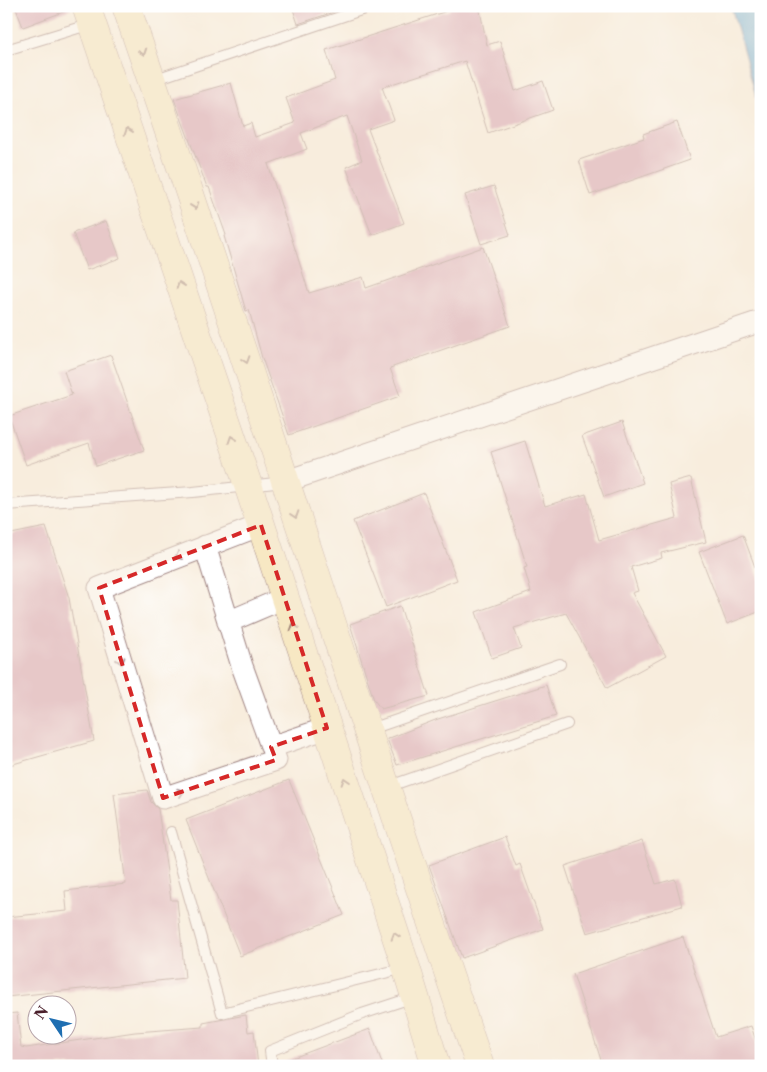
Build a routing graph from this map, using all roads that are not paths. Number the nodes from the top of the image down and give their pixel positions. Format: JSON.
{"nodes":[{"id":1,"x":126,"y":6,"type":"edge"},
{"id":2,"x":372,"y":6,"type":"edge"},
{"id":3,"x":89,"y":15,"type":"edge"},
{"id":4,"x":6,"y":50,"type":"edge"},
{"id":5,"x":153,"y":80,"type":"junction"},
{"id":6,"x":761,"y":321,"type":"edge"},
{"id":7,"x":284,"y":482,"type":"junction"},
{"id":8,"x":248,"y":485,"type":"junction"},
{"id":9,"x":6,"y":505,"type":"edge"},
{"id":10,"x":261,"y":525,"type":"junction"},
{"id":11,"x":205,"y":546,"type":"junction"},
{"id":12,"x":284,"y":598,"type":"junction"},
{"id":13,"x":228,"y":622,"type":"junction"},
{"id":14,"x":560,"y":664,"type":"dead end"},
{"id":15,"x":567,"y":724,"type":"dead end"},
{"id":16,"x":327,"y":728,"type":"junction"},
{"id":17,"x":367,"y":730,"type":"junction"},
{"id":18,"x":279,"y":744,"type":"junction"},
{"id":19,"x":386,"y":787,"type":"junction"},
{"id":20,"x":171,"y":832,"type":"dead end"},
{"id":21,"x":406,"y":968,"type":"junction"},
{"id":22,"x":458,"y":1002,"type":"junction"},
{"id":23,"x":417,"y":1005,"type":"junction"},
{"id":24,"x":272,"y":1066,"type":"edge"},
{"id":25,"x":436,"y":1066,"type":"edge"},
{"id":26,"x":480,"y":1066,"type":"edge"}],
"edges":[{"from":1,"to":5,"type":"main road","one_way":true},
{"from":2,"to":5,"type":"lane"},
{"from":3,"to":4,"type":"lane"},
{"from":8,"to":3,"type":"main road","one_way":true},
{"from":5,"to":7,"type":"main road","one_way":true},
{"from":6,"to":7,"type":"street"},
{"from":7,"to":8,"type":"lane"},
{"from":7,"to":17,"type":"main road","one_way":true},
{"from":8,"to":9,"type":"lane"},
{"from":8,"to":10,"type":"main road"},
{"from":10,"to":11,"type":"street"},
{"from":10,"to":12,"type":"main road"},
{"from":11,"to":13,"type":"street"},
{"from":11,"to":18,"type":"street","one_way":true},
{"from":12,"to":13,"type":"street"},
{"from":16,"to":12,"type":"main road","one_way":true},
{"from":13,"to":18,"type":"street"},
{"from":14,"to":17,"type":"lane"},
{"from":15,"to":19,"type":"lane"},
{"from":16,"to":18,"type":"street"},
{"from":21,"to":16,"type":"main road","one_way":true},
{"from":17,"to":19,"type":"main road"},
{"from":19,"to":22,"type":"main road"},
{"from":20,"to":21,"type":"lane"},
{"from":21,"to":23,"type":"main road"},
{"from":22,"to":23,"type":"main road"},
{"from":22,"to":26,"type":"main road"},
{"from":23,"to":24,"type":"lane"},
{"from":23,"to":25,"type":"main road"}]}
